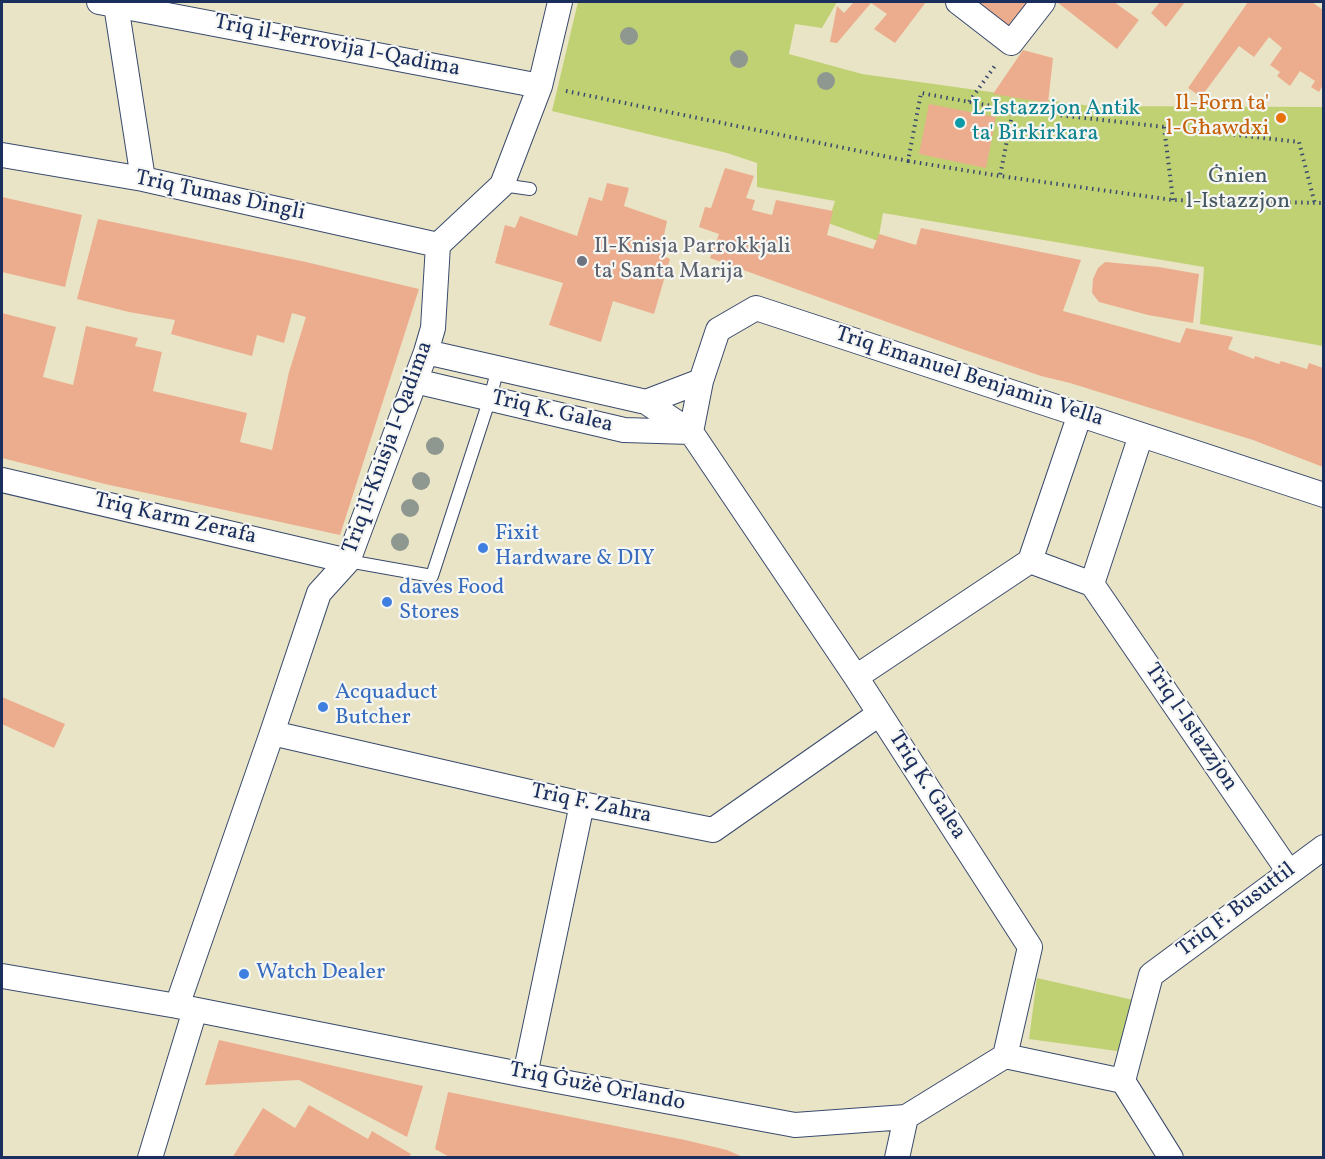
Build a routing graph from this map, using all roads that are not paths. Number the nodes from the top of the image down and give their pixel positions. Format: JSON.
{"nodes":[{"id":1,"x":105,"y":2,"type":"edge"},
{"id":2,"x":560,"y":2,"type":"edge"},
{"id":3,"x":958,"y":2,"type":"edge"},
{"id":4,"x":1043,"y":2,"type":"edge"},
{"id":5,"x":540,"y":86,"type":"junction"},
{"id":6,"x":2,"y":155,"type":"edge"},
{"id":7,"x":143,"y":179,"type":"junction"},
{"id":8,"x":502,"y":185,"type":"junction"},
{"id":9,"x":530,"y":189,"type":"dead end"},
{"id":10,"x":438,"y":245,"type":"junction"},
{"id":11,"x":426,"y":352,"type":"junction"},
{"id":12,"x":498,"y":368,"type":"junction"},
{"id":13,"x":415,"y":381,"type":"junction"},
{"id":14,"x":701,"y":381,"type":"junction"},
{"id":15,"x":490,"y":398,"type":"junction"},
{"id":16,"x":645,"y":402,"type":"junction"},
{"id":17,"x":1080,"y":414,"type":"junction"},
{"id":18,"x":691,"y":432,"type":"junction"},
{"id":19,"x":1141,"y":435,"type":"junction"},
{"id":20,"x":2,"y":480,"type":"edge"},
{"id":21,"x":1323,"y":495,"type":"edge"},
{"id":22,"x":348,"y":561,"type":"junction"},
{"id":23,"x":1030,"y":561,"type":"junction"},
{"id":24,"x":1092,"y":584,"type":"junction"},
{"id":25,"x":856,"y":677,"type":"junction"},
{"id":26,"x":879,"y":714,"type":"junction"},
{"id":27,"x":272,"y":733,"type":"junction"},
{"id":28,"x":582,"y":804,"type":"junction"},
{"id":29,"x":1322,"y":851,"type":"edge"},
{"id":30,"x":1288,"y":872,"type":"junction"},
{"id":31,"x":2,"y":976,"type":"edge"},
{"id":32,"x":186,"y":1008,"type":"junction"},
{"id":33,"x":1005,"y":1056,"type":"junction"},
{"id":34,"x":525,"y":1075,"type":"junction"},
{"id":35,"x":1123,"y":1082,"type":"junction"},
{"id":36,"x":906,"y":1117,"type":"junction"},
{"id":37,"x":150,"y":1158,"type":"edge"},
{"id":38,"x":897,"y":1158,"type":"edge"},
{"id":39,"x":1171,"y":1158,"type":"edge"}],
"edges":[{"from":1,"to":5,"type":"street","name":"Triq il-Ferrovija l-Qadima"},
{"from":1,"to":7,"type":"street"},
{"from":2,"to":5,"type":"street"},
{"from":3,"to":4,"type":"street"},
{"from":5,"to":8,"type":"street"},
{"from":6,"to":7,"type":"street","name":"Triq Tumas Dingli"},
{"from":7,"to":10,"type":"street","name":"Triq Tumas Dingli"},
{"from":8,"to":9,"type":"lane"},
{"from":8,"to":10,"type":"street"},
{"from":10,"to":11,"type":"street","name":"Triq il-Knisja l-Qadima"},
{"from":11,"to":12,"type":"street","name":"Triq K. Galea"},
{"from":11,"to":13,"type":"street","name":"Triq il-Knisja l-Qadima"},
{"from":12,"to":15,"type":"lane"},
{"from":12,"to":16,"type":"street","name":"Triq K. Galea"},
{"from":13,"to":15,"type":"street","name":"Triq K. Galea"},
{"from":13,"to":22,"type":"street","name":"Triq il-Knisja l-Qadima"},
{"from":14,"to":16,"type":"street","name":"Triq K. Galea"},
{"from":14,"to":17,"type":"street","name":"Triq Emanuel Benjamin Vella"},
{"from":14,"to":18,"type":"street","name":"Triq Emanuel Benjamin Vella"},
{"from":15,"to":18,"type":"street","name":"Triq K. Galea"},
{"from":15,"to":22,"type":"lane"},
{"from":16,"to":18,"type":"street","name":"Triq K. Galea"},
{"from":17,"to":19,"type":"street","name":"Triq Emanuel Benjamin Vella"},
{"from":17,"to":23,"type":"street"},
{"from":18,"to":25,"type":"street","name":"Triq K. Galea"},
{"from":19,"to":21,"type":"street","name":"Triq Emanuel Benjamin Vella"},
{"from":19,"to":24,"type":"street"},
{"from":20,"to":22,"type":"street","name":"Triq Karm Zerafa"},
{"from":22,"to":27,"type":"street","name":"Triq il-Knisja l-Qadima"},
{"from":23,"to":24,"type":"street"},
{"from":23,"to":25,"type":"street"},
{"from":24,"to":30,"type":"street","name":"Triq l-Istazzjon"},
{"from":25,"to":26,"type":"street","name":"Triq K. Galea"},
{"from":26,"to":28,"type":"street","name":"Triq F. Zahra"},
{"from":26,"to":33,"type":"street","name":"Triq K. Galea"},
{"from":27,"to":28,"type":"street","name":"Triq F. Zahra"},
{"from":27,"to":32,"type":"street","name":"Triq il-Knisja l-Qadima"},
{"from":28,"to":34,"type":"street"},
{"from":29,"to":30,"type":"street","name":"Triq F. Busuttil"},
{"from":30,"to":35,"type":"street","name":"Triq F. Busuttil"},
{"from":31,"to":32,"type":"street","name":"Triq Ġużè Orlando"},
{"from":32,"to":34,"type":"street","name":"Triq Ġużè Orlando"},
{"from":32,"to":37,"type":"street","name":"Triq il-Knisja l-Qadima"},
{"from":33,"to":35,"type":"street"},
{"from":33,"to":36,"type":"street","name":"Triq Ġużè Orlando"},
{"from":34,"to":36,"type":"street","name":"Triq Ġużè Orlando"},
{"from":35,"to":39,"type":"street"},
{"from":36,"to":38,"type":"street"}]}
